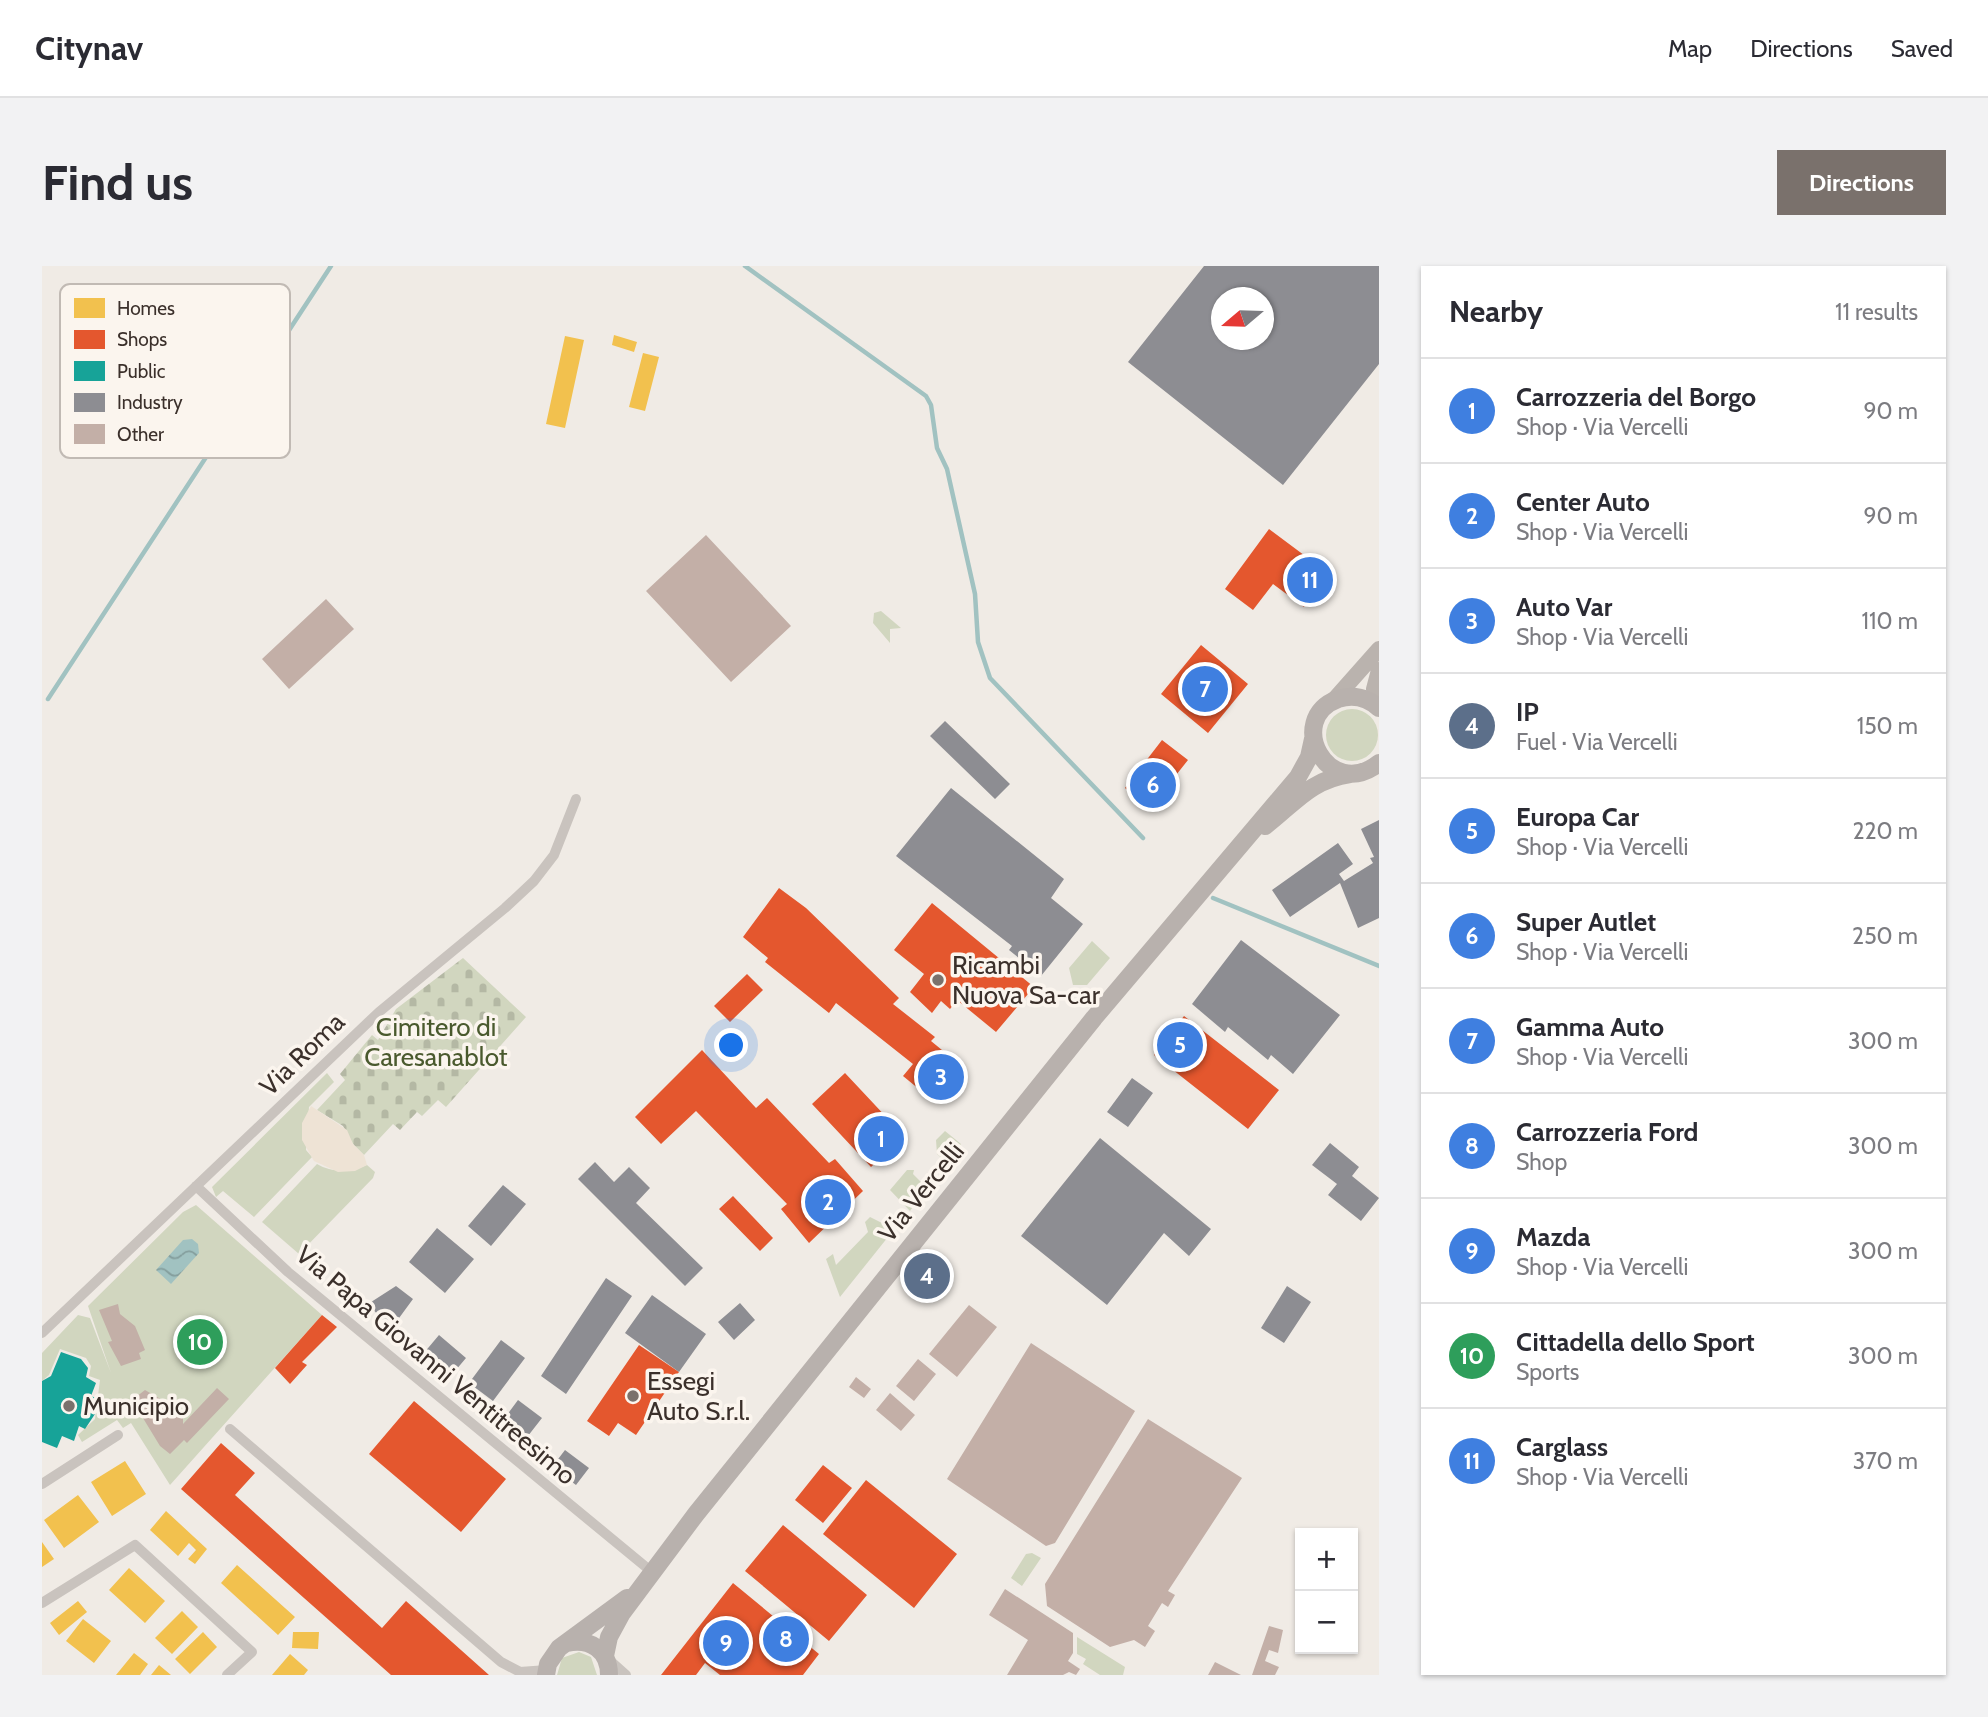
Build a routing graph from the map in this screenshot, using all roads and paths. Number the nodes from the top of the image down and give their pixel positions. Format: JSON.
{"nodes":[{"id":1,"x":1379,"y":649,"type":"edge"},
{"id":2,"x":1379,"y":670,"type":"edge"},
{"id":3,"x":1332,"y":702,"type":"junction"},
{"id":4,"x":1378,"y":707,"type":"edge"},
{"id":5,"x":1313,"y":739,"type":"junction"},
{"id":6,"x":1379,"y":764,"type":"edge"},
{"id":7,"x":1353,"y":774,"type":"junction"},
{"id":8,"x":576,"y":799,"type":"dead end"},
{"id":9,"x":1250,"y":837,"type":"junction"},
{"id":10,"x":196,"y":1186,"type":"junction"},
{"id":11,"x":43,"y":1328,"type":"edge"},
{"id":12,"x":230,"y":1429,"type":"dead end"},
{"id":13,"x":118,"y":1435,"type":"dead end"},
{"id":14,"x":42,"y":1484,"type":"edge"},
{"id":15,"x":647,"y":1579,"type":"junction"},
{"id":16,"x":42,"y":1603,"type":"edge"},
{"id":17,"x":567,"y":1643,"type":"junction"},
{"id":18,"x":606,"y":1656,"type":"junction"},
{"id":19,"x":547,"y":1673,"type":"edge"},
{"id":20,"x":227,"y":1675,"type":"edge"},
{"id":21,"x":609,"y":1675,"type":"edge"},
{"id":22,"x":626,"y":1675,"type":"edge"}],
"edges":[{"from":1,"to":3,"type":"main road"},
{"from":2,"to":4,"type":"main road"},
{"from":3,"to":4,"type":"main road"},
{"from":3,"to":5,"type":"main road","name":"Via Vercelli"},
{"from":5,"to":7,"type":"main road"},
{"from":5,"to":9,"type":"main road","name":"Via Vercelli"},
{"from":6,"to":7,"type":"main road","name":"Via Vercelli"},
{"from":7,"to":9,"type":"main road","name":"Via Vercelli"},
{"from":8,"to":10,"type":"street","name":"Via Roma"},
{"from":9,"to":15,"type":"main road","name":"Via Vercelli"},
{"from":10,"to":11,"type":"street","name":"Via Roma"},
{"from":10,"to":15,"type":"street","name":"Via Papa Giovanni Ventitreesimo"},
{"from":12,"to":19,"type":"street"},
{"from":13,"to":14,"type":"street"},
{"from":15,"to":17,"type":"main road","name":"Via Vercelli"},
{"from":15,"to":18,"type":"main road","name":"Via Vercelli"},
{"from":16,"to":20,"type":"street"},
{"from":17,"to":18,"type":"main road"},
{"from":17,"to":19,"type":"main road","name":"Via Vercelli"},
{"from":18,"to":21,"type":"main road","name":"Via Vercelli"},
{"from":18,"to":22,"type":"street"}]}
